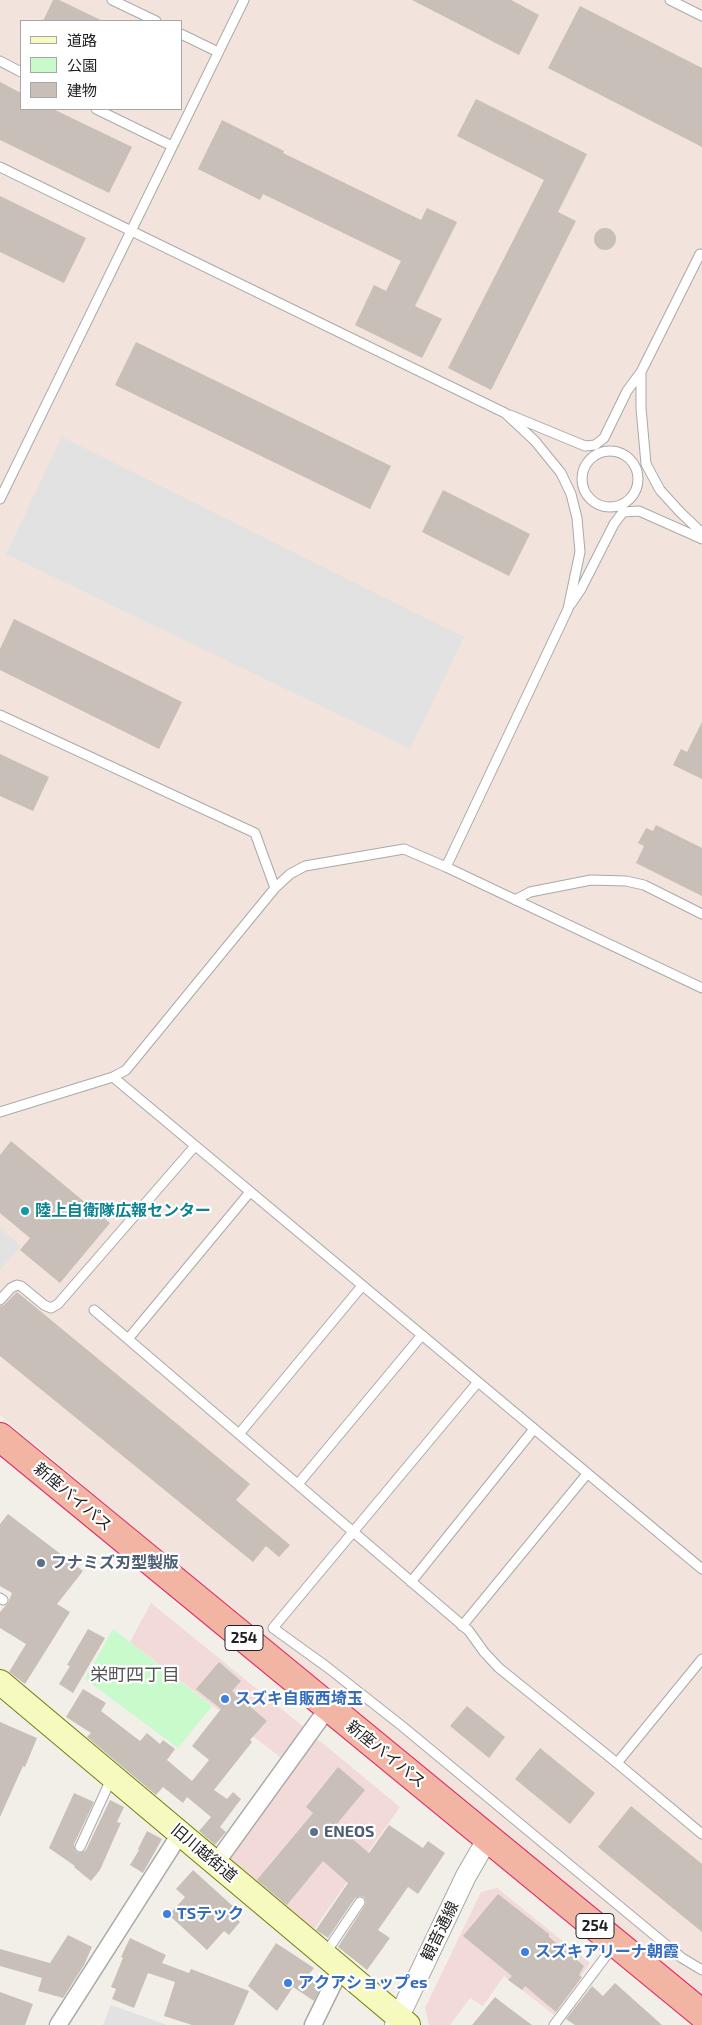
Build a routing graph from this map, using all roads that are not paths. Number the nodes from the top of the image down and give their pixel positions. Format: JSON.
{"nodes":[{"id":1,"x":112,"y":0,"type":"edge"},
{"id":2,"x":244,"y":0,"type":"edge"},
{"id":3,"x":670,"y":0,"type":"edge"},
{"id":4,"x":702,"y":16,"type":"edge"},
{"id":5,"x":154,"y":20,"type":"edge"},
{"id":6,"x":182,"y":34,"type":"edge"},
{"id":7,"x":218,"y":52,"type":"junction"},
{"id":8,"x":0,"y":61,"type":"edge"},
{"id":9,"x":20,"y":71,"type":"edge"},
{"id":10,"x":98,"y":110,"type":"edge"},
{"id":11,"x":172,"y":146,"type":"junction"},
{"id":12,"x":0,"y":167,"type":"edge"},
{"id":13,"x":130,"y":231,"type":"junction"},
{"id":14,"x":701,"y":253,"type":"edge"},
{"id":15,"x":642,"y":372,"type":"junction"},
{"id":16,"x":505,"y":413,"type":"junction"},
{"id":17,"x":595,"y":445,"type":"junction"},
{"id":18,"x":598,"y":455,"type":"junction"},
{"id":19,"x":646,"y":464,"type":"junction"},
{"id":20,"x":635,"y":468,"type":"junction"},
{"id":21,"x":585,"y":490,"type":"junction"},
{"id":22,"x":572,"y":494,"type":"junction"},
{"id":23,"x":0,"y":499,"type":"edge"},
{"id":24,"x":622,"y":509,"type":"junction"},
{"id":25,"x":702,"y":533,"type":"edge"},
{"id":26,"x":702,"y":539,"type":"edge"},
{"id":27,"x":568,"y":609,"type":"junction"},
{"id":28,"x":0,"y":715,"type":"edge"},
{"id":29,"x":446,"y":867,"type":"junction"},
{"id":30,"x":276,"y":888,"type":"junction"},
{"id":31,"x":515,"y":900,"type":"junction"},
{"id":32,"x":702,"y":914,"type":"edge"},
{"id":33,"x":702,"y":988,"type":"edge"},
{"id":34,"x":113,"y":1077,"type":"junction"},
{"id":35,"x":0,"y":1112,"type":"edge"},
{"id":36,"x":195,"y":1146,"type":"junction"},
{"id":37,"x":250,"y":1192,"type":"junction"},
{"id":38,"x":362,"y":1286,"type":"junction"},
{"id":39,"x":0,"y":1300,"type":"edge"},
{"id":40,"x":94,"y":1310,"type":"dead end"},
{"id":41,"x":422,"y":1335,"type":"junction"},
{"id":42,"x":128,"y":1339,"type":"junction"},
{"id":43,"x":478,"y":1382,"type":"junction"},
{"id":44,"x":534,"y":1429,"type":"junction"},
{"id":45,"x":239,"y":1434,"type":"junction"},
{"id":46,"x":0,"y":1437,"type":"edge"},
{"id":47,"x":0,"y":1461,"type":"edge"},
{"id":48,"x":587,"y":1474,"type":"junction"},
{"id":49,"x":298,"y":1484,"type":"junction"},
{"id":50,"x":352,"y":1531,"type":"junction"},
{"id":51,"x":702,"y":1569,"type":"edge"},
{"id":52,"x":411,"y":1582,"type":"junction"},
{"id":53,"x":462,"y":1626,"type":"junction"},
{"id":54,"x":702,"y":1659,"type":"edge"},
{"id":55,"x":0,"y":1682,"type":"edge"},
{"id":56,"x":320,"y":1718,"type":"junction"},
{"id":57,"x":617,"y":1763,"type":"junction"},
{"id":58,"x":112,"y":1776,"type":"junction"},
{"id":59,"x":180,"y":1834,"type":"junction"},
{"id":60,"x":702,"y":1834,"type":"edge"},
{"id":61,"x":484,"y":1845,"type":"junction"},
{"id":62,"x":80,"y":1847,"type":"dead end"},
{"id":63,"x":216,"y":1863,"type":"junction"},
{"id":64,"x":360,"y":1902,"type":"dead end"},
{"id":65,"x":606,"y":1956,"type":"junction"},
{"id":66,"x":333,"y":1961,"type":"junction"},
{"id":67,"x":702,"y":1970,"type":"edge"},
{"id":68,"x":702,"y":2014,"type":"edge"},
{"id":69,"x":400,"y":2022,"type":"edge"},
{"id":70,"x":58,"y":2025,"type":"edge"},
{"id":71,"x":313,"y":2025,"type":"edge"},
{"id":72,"x":554,"y":2025,"type":"edge"},
{"id":73,"x":691,"y":2025,"type":"edge"}],
"edges":[{"from":1,"to":5,"type":"lane"},
{"from":2,"to":7,"type":"lane"},
{"from":3,"to":4,"type":"lane"},
{"from":6,"to":7,"type":"lane"},
{"from":7,"to":11,"type":"lane"},
{"from":8,"to":9,"type":"lane"},
{"from":10,"to":11,"type":"lane"},
{"from":11,"to":13,"type":"lane"},
{"from":12,"to":13,"type":"lane"},
{"from":13,"to":16,"type":"lane"},
{"from":13,"to":23,"type":"lane"},
{"from":14,"to":15,"type":"lane"},
{"from":15,"to":17,"type":"lane"},
{"from":15,"to":19,"type":"lane"},
{"from":16,"to":17,"type":"lane"},
{"from":16,"to":22,"type":"lane"},
{"from":17,"to":18,"type":"lane"},
{"from":18,"to":20,"type":"lane"},
{"from":18,"to":21,"type":"lane"},
{"from":19,"to":20,"type":"lane"},
{"from":19,"to":25,"type":"lane"},
{"from":20,"to":24,"type":"lane"},
{"from":21,"to":22,"type":"lane"},
{"from":21,"to":24,"type":"lane"},
{"from":22,"to":27,"type":"lane"},
{"from":24,"to":26,"type":"lane"},
{"from":24,"to":27,"type":"lane"},
{"from":27,"to":29,"type":"lane"},
{"from":28,"to":30,"type":"lane"},
{"from":29,"to":30,"type":"lane"},
{"from":29,"to":31,"type":"lane"},
{"from":30,"to":34,"type":"lane"},
{"from":31,"to":32,"type":"lane"},
{"from":31,"to":33,"type":"lane"},
{"from":34,"to":35,"type":"lane"},
{"from":34,"to":36,"type":"lane"},
{"from":36,"to":37,"type":"lane"},
{"from":36,"to":39,"type":"lane"},
{"from":37,"to":38,"type":"lane"},
{"from":37,"to":42,"type":"lane"},
{"from":38,"to":41,"type":"lane"},
{"from":38,"to":45,"type":"lane"},
{"from":40,"to":42,"type":"lane"},
{"from":41,"to":43,"type":"lane"},
{"from":41,"to":49,"type":"lane"},
{"from":42,"to":45,"type":"lane"},
{"from":43,"to":44,"type":"lane"},
{"from":43,"to":50,"type":"lane"},
{"from":44,"to":48,"type":"lane"},
{"from":44,"to":52,"type":"lane"},
{"from":45,"to":49,"type":"lane"},
{"from":46,"to":61,"type":"highway","name":"新座バイパス","number":"254"},
{"from":47,"to":56,"type":"highway","name":"新座バイパス","number":"254"},
{"from":48,"to":51,"type":"lane"},
{"from":48,"to":53,"type":"lane"},
{"from":49,"to":50,"type":"lane"},
{"from":50,"to":52,"type":"lane"},
{"from":50,"to":67,"type":"lane"},
{"from":52,"to":53,"type":"lane"},
{"from":53,"to":57,"type":"lane"},
{"from":54,"to":57,"type":"lane"},
{"from":55,"to":58,"type":"main road","name":"旧川越街道"},
{"from":56,"to":61,"type":"highway","name":"新座バイパス","number":"254"},
{"from":56,"to":63,"type":"street"},
{"from":57,"to":60,"type":"lane"},
{"from":58,"to":59,"type":"main road","name":"旧川越街道"},
{"from":58,"to":62,"type":"lane"},
{"from":59,"to":63,"type":"main road","name":"旧川越街道"},
{"from":59,"to":70,"type":"street"},
{"from":61,"to":65,"type":"highway","name":"新座バイパス","number":"254"},
{"from":61,"to":68,"type":"highway","name":"新座バイパス","number":"254"},
{"from":61,"to":69,"type":"street","name":"観音通線"},
{"from":63,"to":66,"type":"main road","name":"旧川越街道"},
{"from":64,"to":66,"type":"lane"},
{"from":65,"to":72,"type":"lane"},
{"from":65,"to":73,"type":"highway","name":"新座バイパス","number":"254"},
{"from":66,"to":69,"type":"main road","name":"旧川越街道"},
{"from":66,"to":71,"type":"street"}]}
